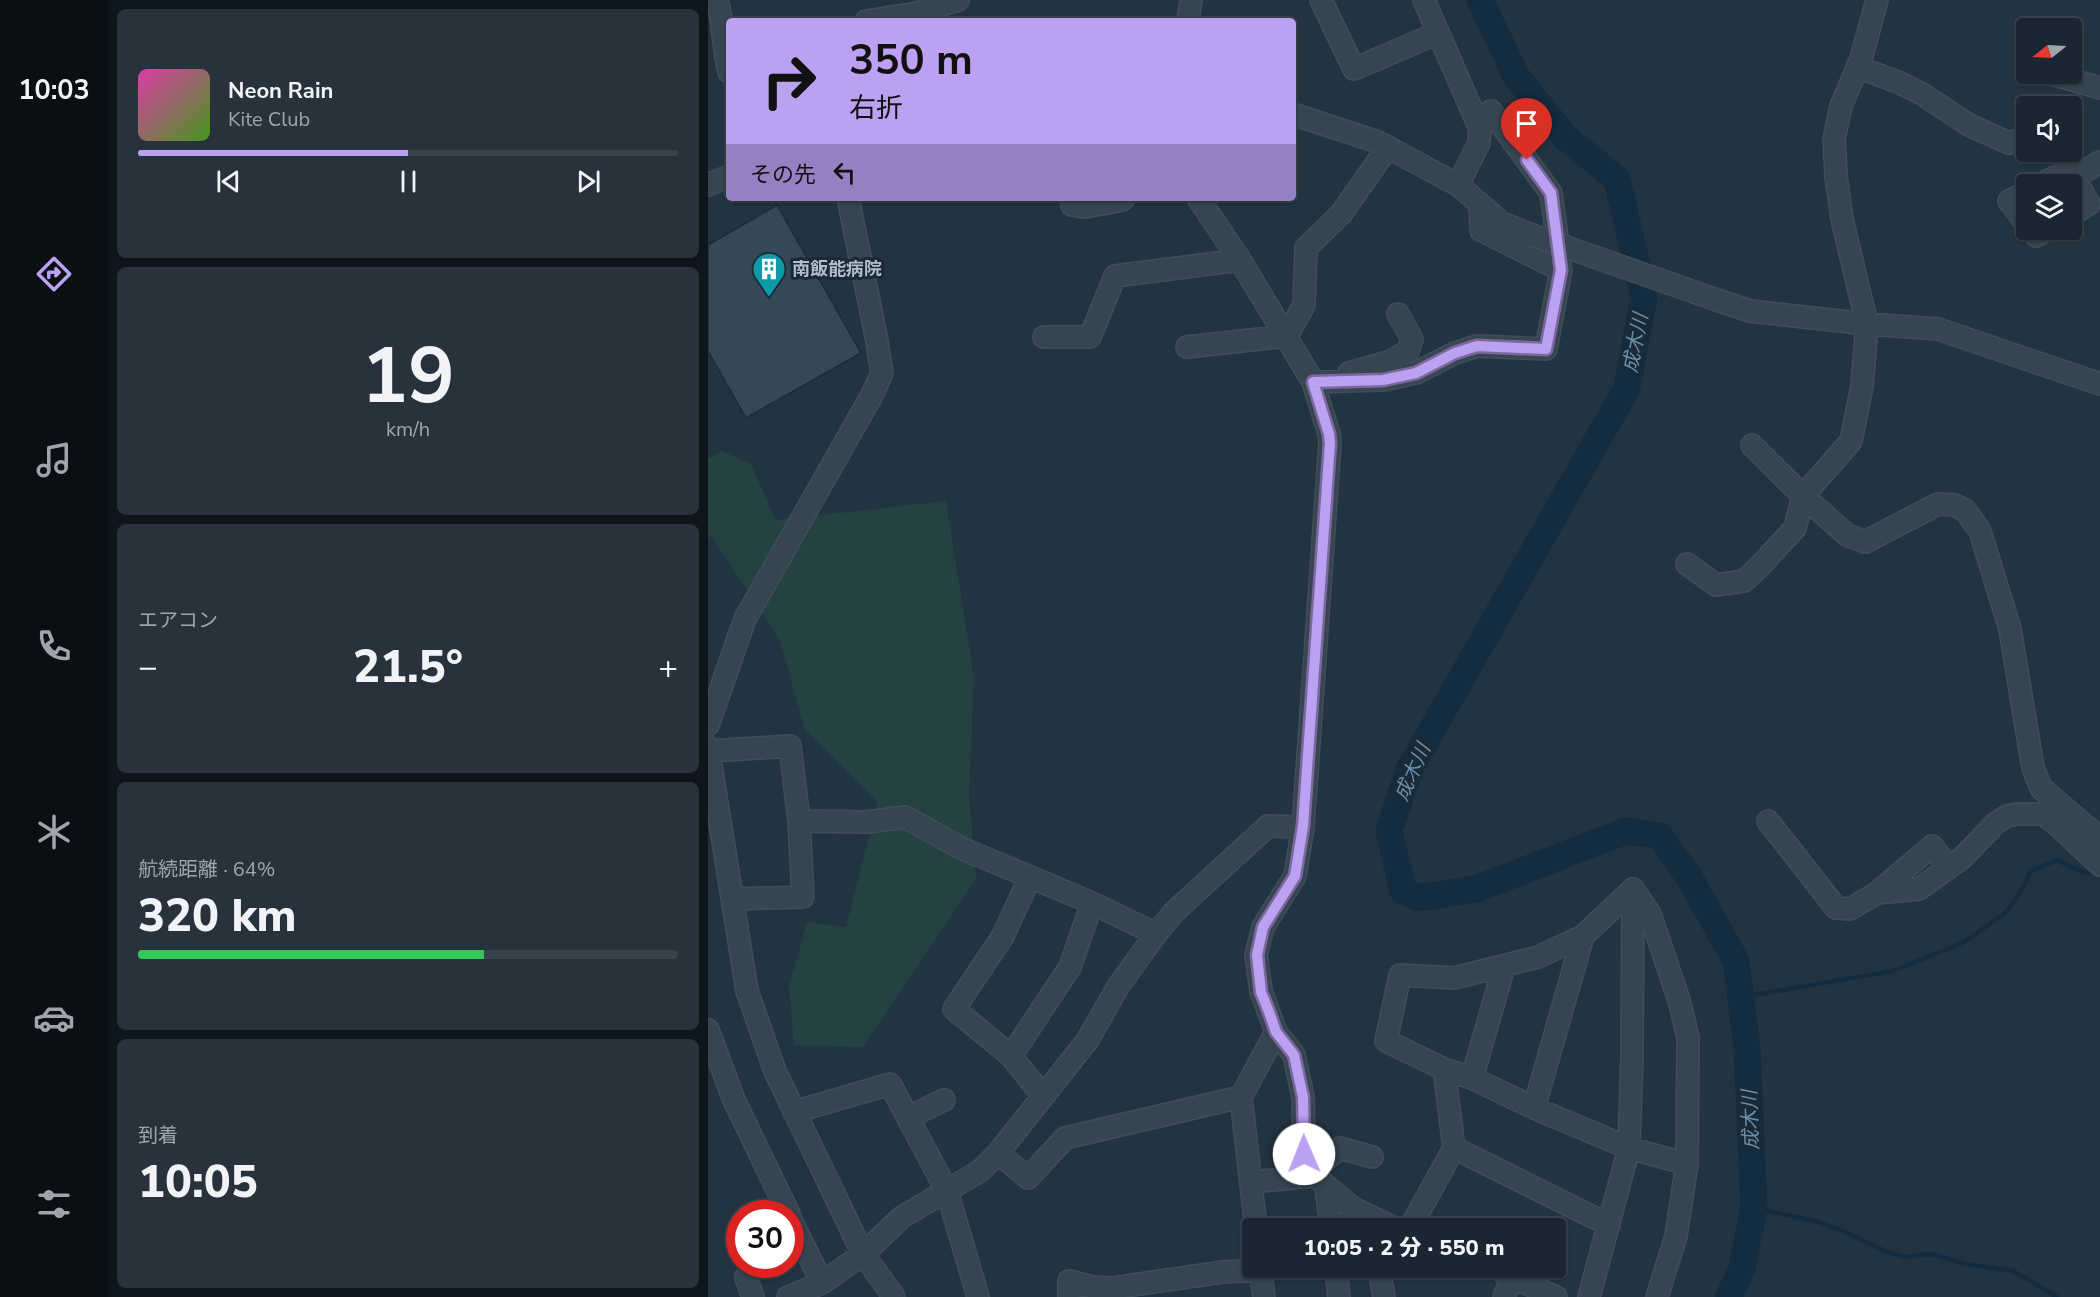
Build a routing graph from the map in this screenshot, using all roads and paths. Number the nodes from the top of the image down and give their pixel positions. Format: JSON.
{"nodes":[{"id":1,"x":717,"y":0,"type":"edge"},
{"id":2,"x":958,"y":0,"type":"edge"},
{"id":3,"x":1191,"y":0,"type":"edge"},
{"id":4,"x":1321,"y":0,"type":"edge"},
{"id":5,"x":1424,"y":0,"type":"edge"},
{"id":6,"x":1877,"y":0,"type":"edge"},
{"id":7,"x":885,"y":18,"type":"edge"},
{"id":8,"x":1188,"y":18,"type":"edge"},
{"id":9,"x":1438,"y":33,"type":"junction"},
{"id":10,"x":723,"y":62,"type":"edge"},
{"id":11,"x":1857,"y":68,"type":"junction"},
{"id":12,"x":2082,"y":83,"type":"edge"},
{"id":13,"x":2100,"y":88,"type":"edge"},
{"id":14,"x":1491,"y":111,"type":"dead end"},
{"id":15,"x":1296,"y":115,"type":"edge"},
{"id":16,"x":2016,"y":141,"type":"edge"},
{"id":17,"x":1388,"y":147,"type":"junction"},
{"id":18,"x":2100,"y":162,"type":"edge"},
{"id":19,"x":2067,"y":166,"type":"edge"},
{"id":20,"x":726,"y":177,"type":"edge"},
{"id":21,"x":708,"y":185,"type":"edge"},
{"id":22,"x":1458,"y":185,"type":"junction"},
{"id":23,"x":2082,"y":192,"type":"edge"},
{"id":24,"x":2016,"y":197,"type":"edge"},
{"id":25,"x":850,"y":201,"type":"edge"},
{"id":26,"x":1117,"y":201,"type":"edge"},
{"id":27,"x":1200,"y":201,"type":"edge"},
{"id":28,"x":1480,"y":204,"type":"junction"},
{"id":29,"x":1072,"y":205,"type":"dead end"},
{"id":30,"x":2082,"y":209,"type":"edge"},
{"id":31,"x":2016,"y":210,"type":"edge"},
{"id":32,"x":1240,"y":260,"type":"junction"},
{"id":33,"x":1561,"y":270,"type":"junction"},
{"id":34,"x":1398,"y":314,"type":"dead end"},
{"id":35,"x":1867,"y":324,"type":"junction"},
{"id":36,"x":1287,"y":336,"type":"junction"},
{"id":37,"x":1044,"y":338,"type":"dead end"},
{"id":38,"x":1187,"y":347,"type":"dead end"},
{"id":39,"x":1313,"y":382,"type":"junction"},
{"id":40,"x":2100,"y":384,"type":"edge"},
{"id":41,"x":1752,"y":445,"type":"dead end"},
{"id":42,"x":1803,"y":496,"type":"junction"},
{"id":43,"x":1687,"y":564,"type":"dead end"},
{"id":44,"x":708,"y":725,"type":"edge"},
{"id":45,"x":708,"y":749,"type":"edge"},
{"id":46,"x":713,"y":812,"type":"edge"},
{"id":47,"x":799,"y":820,"type":"junction"},
{"id":48,"x":1768,"y":821,"type":"dead end"},
{"id":49,"x":1303,"y":826,"type":"junction"},
{"id":50,"x":2100,"y":844,"type":"edge"},
{"id":51,"x":2100,"y":864,"type":"edge"},
{"id":52,"x":1029,"y":877,"type":"junction"},
{"id":53,"x":1633,"y":889,"type":"junction"},
{"id":54,"x":733,"y":898,"type":"junction"},
{"id":55,"x":1092,"y":903,"type":"junction"},
{"id":56,"x":1156,"y":934,"type":"junction"},
{"id":57,"x":1583,"y":936,"type":"junction"},
{"id":58,"x":1504,"y":967,"type":"junction"},
{"id":59,"x":708,"y":1030,"type":"edge"},
{"id":60,"x":1276,"y":1032,"type":"junction"},
{"id":61,"x":1011,"y":1056,"type":"junction"},
{"id":62,"x":1444,"y":1069,"type":"junction"},
{"id":63,"x":1472,"y":1078,"type":"junction"},
{"id":64,"x":1044,"y":1096,"type":"junction"},
{"id":65,"x":1241,"y":1097,"type":"junction"},
{"id":66,"x":944,"y":1100,"type":"dead end"},
{"id":67,"x":1534,"y":1108,"type":"junction"},
{"id":68,"x":794,"y":1112,"type":"junction"},
{"id":69,"x":909,"y":1117,"type":"junction"},
{"id":70,"x":1454,"y":1148,"type":"junction"},
{"id":71,"x":1629,"y":1148,"type":"junction"},
{"id":72,"x":998,"y":1153,"type":"junction"},
{"id":73,"x":1372,"y":1156,"type":"dead end"},
{"id":74,"x":1688,"y":1164,"type":"junction"},
{"id":75,"x":1318,"y":1178,"type":"junction"},
{"id":76,"x":1251,"y":1182,"type":"junction"},
{"id":77,"x":948,"y":1191,"type":"junction"},
{"id":78,"x":782,"y":1200,"type":"edge"},
{"id":79,"x":1353,"y":1208,"type":"junction"},
{"id":80,"x":1255,"y":1218,"type":"edge"},
{"id":81,"x":1328,"y":1218,"type":"edge"},
{"id":82,"x":1358,"y":1218,"type":"edge"},
{"id":83,"x":1374,"y":1218,"type":"edge"},
{"id":84,"x":1416,"y":1218,"type":"edge"},
{"id":85,"x":1608,"y":1225,"type":"junction"},
{"id":86,"x":804,"y":1245,"type":"edge"},
{"id":87,"x":862,"y":1254,"type":"junction"},
{"id":88,"x":1242,"y":1270,"type":"edge"},
{"id":89,"x":1261,"y":1278,"type":"edge"},
{"id":90,"x":1337,"y":1278,"type":"edge"},
{"id":91,"x":1381,"y":1278,"type":"edge"},
{"id":92,"x":1504,"y":1278,"type":"edge"},
{"id":93,"x":1516,"y":1278,"type":"edge"},
{"id":94,"x":822,"y":1283,"type":"junction"},
{"id":95,"x":788,"y":1297,"type":"edge"},
{"id":96,"x":894,"y":1297,"type":"edge"},
{"id":97,"x":978,"y":1297,"type":"edge"},
{"id":98,"x":1069,"y":1297,"type":"edge"},
{"id":99,"x":1264,"y":1297,"type":"edge"},
{"id":100,"x":1339,"y":1297,"type":"edge"},
{"id":101,"x":1384,"y":1297,"type":"edge"},
{"id":102,"x":1504,"y":1297,"type":"edge"},
{"id":103,"x":1556,"y":1297,"type":"edge"},
{"id":104,"x":1588,"y":1297,"type":"edge"},
{"id":105,"x":1657,"y":1297,"type":"edge"}],
"edges":[{"from":1,"to":10,"type":"street"},
{"from":2,"to":7,"type":"street"},
{"from":3,"to":8,"type":"street"},
{"from":4,"to":9,"type":"street"},
{"from":5,"to":9,"type":"street"},
{"from":6,"to":11,"type":"street"},
{"from":9,"to":22,"type":"street"},
{"from":11,"to":16,"type":"street"},
{"from":11,"to":35,"type":"street"},
{"from":12,"to":13,"type":"street"},
{"from":14,"to":33,"type":"street"},
{"from":15,"to":17,"type":"street"},
{"from":17,"to":22,"type":"street"},
{"from":17,"to":36,"type":"street"},
{"from":18,"to":19,"type":"street"},
{"from":20,"to":21,"type":"street"},
{"from":22,"to":28,"type":"street"},
{"from":23,"to":30,"type":"street"},
{"from":24,"to":31,"type":"street"},
{"from":25,"to":44,"type":"street"},
{"from":26,"to":29,"type":"street"},
{"from":27,"to":32,"type":"street"},
{"from":28,"to":33,"type":"street"},
{"from":28,"to":35,"type":"street","bridge":true},
{"from":32,"to":36,"type":"street"},
{"from":32,"to":37,"type":"street"},
{"from":33,"to":39,"type":"street"},
{"from":34,"to":39,"type":"street"},
{"from":35,"to":40,"type":"street"},
{"from":35,"to":42,"type":"street"},
{"from":36,"to":38,"type":"street"},
{"from":36,"to":39,"type":"street"},
{"from":39,"to":49,"type":"street"},
{"from":41,"to":42,"type":"street"},
{"from":42,"to":43,"type":"street"},
{"from":42,"to":50,"type":"street"},
{"from":45,"to":46,"type":"street"},
{"from":45,"to":47,"type":"street"},
{"from":46,"to":54,"type":"street"},
{"from":47,"to":52,"type":"street"},
{"from":47,"to":54,"type":"street"},
{"from":48,"to":51,"type":"street"},
{"from":49,"to":56,"type":"street"},
{"from":49,"to":60,"type":"street"},
{"from":52,"to":55,"type":"street"},
{"from":52,"to":61,"type":"street"},
{"from":53,"to":57,"type":"street"},
{"from":53,"to":71,"type":"street"},
{"from":53,"to":74,"type":"street"},
{"from":54,"to":68,"type":"street"},
{"from":55,"to":56,"type":"street"},
{"from":55,"to":61,"type":"street"},
{"from":56,"to":64,"type":"street"},
{"from":57,"to":58,"type":"street"},
{"from":57,"to":67,"type":"street"},
{"from":58,"to":62,"type":"street"},
{"from":58,"to":63,"type":"street"},
{"from":59,"to":78,"type":"street"},
{"from":60,"to":65,"type":"street"},
{"from":60,"to":75,"type":"street"},
{"from":61,"to":64,"type":"street"},
{"from":62,"to":63,"type":"street"},
{"from":62,"to":70,"type":"street"},
{"from":63,"to":67,"type":"street"},
{"from":64,"to":72,"type":"street"},
{"from":65,"to":72,"type":"street"},
{"from":65,"to":76,"type":"street"},
{"from":66,"to":69,"type":"street"},
{"from":67,"to":71,"type":"street"},
{"from":68,"to":69,"type":"street"},
{"from":68,"to":87,"type":"street"},
{"from":69,"to":77,"type":"street"},
{"from":70,"to":84,"type":"street"},
{"from":70,"to":85,"type":"street"},
{"from":71,"to":74,"type":"street"},
{"from":71,"to":85,"type":"street"},
{"from":72,"to":77,"type":"street"},
{"from":73,"to":75,"type":"street"},
{"from":74,"to":105,"type":"street"},
{"from":75,"to":76,"type":"street"},
{"from":75,"to":79,"type":"street"},
{"from":75,"to":81,"type":"street"},
{"from":76,"to":80,"type":"street"},
{"from":77,"to":87,"type":"street"},
{"from":77,"to":97,"type":"street"},
{"from":79,"to":82,"type":"street"},
{"from":79,"to":83,"type":"street"},
{"from":85,"to":104,"type":"street"},
{"from":86,"to":94,"type":"street"},
{"from":87,"to":94,"type":"street"},
{"from":87,"to":96,"type":"street"},
{"from":88,"to":98,"type":"street"},
{"from":89,"to":99,"type":"street"},
{"from":90,"to":100,"type":"street"},
{"from":91,"to":101,"type":"street"},
{"from":92,"to":102,"type":"street"},
{"from":93,"to":103,"type":"street"},
{"from":94,"to":95,"type":"street"}]}
